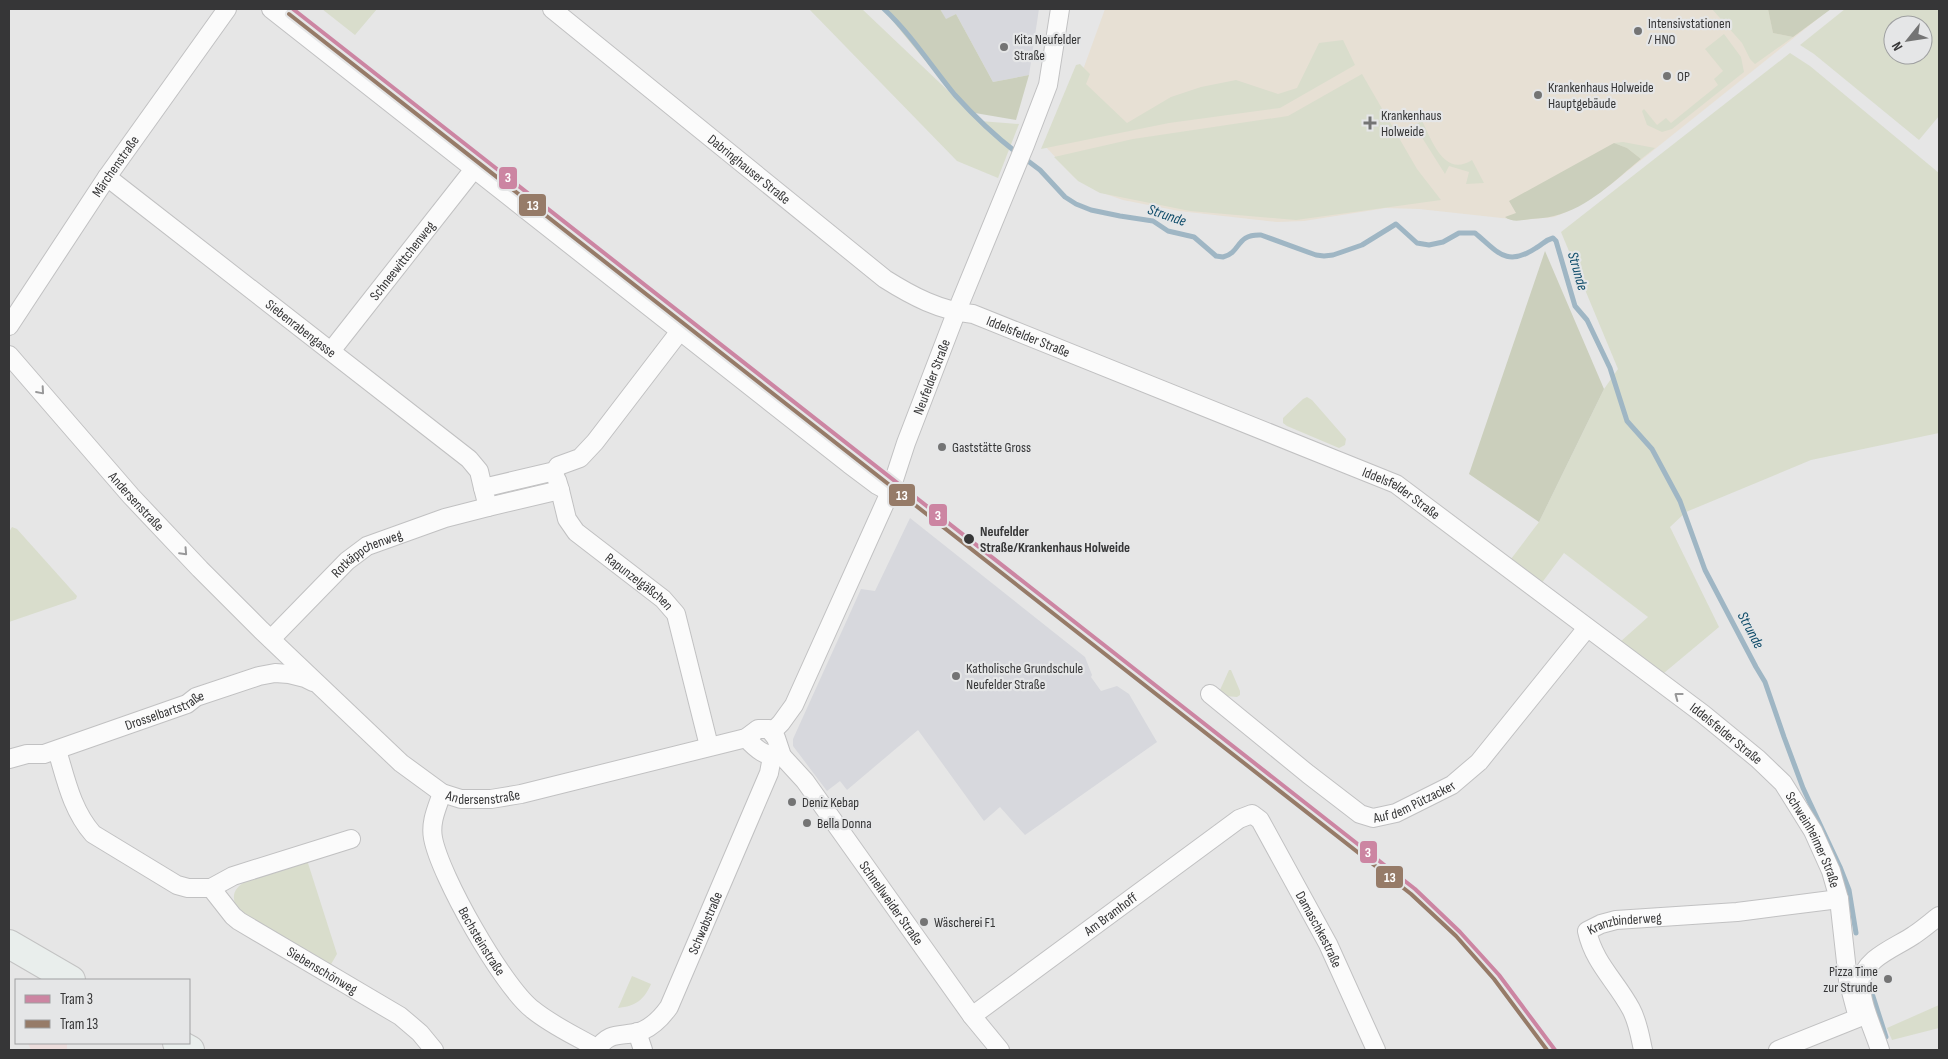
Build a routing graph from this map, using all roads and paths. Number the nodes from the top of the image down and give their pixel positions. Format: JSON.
{"nodes":[{"id":1,"x":227,"y":9,"type":"edge"},
{"id":2,"x":272,"y":9,"type":"edge"},
{"id":3,"x":552,"y":9,"type":"edge"},
{"id":4,"x":1060,"y":9,"type":"edge"},
{"id":5,"x":474,"y":169,"type":"junction"},
{"id":6,"x":107,"y":177,"type":"junction"},
{"id":7,"x":956,"y":313,"type":"junction"},
{"id":8,"x":9,"y":326,"type":"edge"},
{"id":9,"x":680,"y":331,"type":"junction"},
{"id":10,"x":331,"y":352,"type":"junction"},
{"id":11,"x":9,"y":355,"type":"edge"},
{"id":12,"x":555,"y":471,"type":"junction"},
{"id":13,"x":484,"y":488,"type":"junction"},
{"id":14,"x":560,"y":490,"type":"junction"},
{"id":15,"x":890,"y":492,"type":"junction"},
{"id":16,"x":488,"y":507,"type":"junction"},
{"id":17,"x":1587,"y":628,"type":"junction"},
{"id":18,"x":271,"y":640,"type":"junction"},
{"id":19,"x":275,"y":673,"type":"junction"},
{"id":20,"x":320,"y":686,"type":"junction"},
{"id":21,"x":1210,"y":694,"type":"dead end"},
{"id":22,"x":772,"y":732,"type":"junction"},
{"id":23,"x":746,"y":738,"type":"junction"},
{"id":24,"x":710,"y":746,"type":"junction"},
{"id":25,"x":57,"y":750,"type":"junction"},
{"id":26,"x":777,"y":756,"type":"junction"},
{"id":27,"x":9,"y":759,"type":"edge"},
{"id":28,"x":1783,"y":783,"type":"joint"},
{"id":29,"x":442,"y":793,"type":"junction"},
{"id":30,"x":1252,"y":814,"type":"joint"},
{"id":31,"x":351,"y":838,"type":"dead end"},
{"id":32,"x":211,"y":888,"type":"junction"},
{"id":33,"x":1839,"y":899,"type":"junction"},
{"id":34,"x":1737,"y":912,"type":"joint"},
{"id":35,"x":1939,"y":916,"type":"edge"},
{"id":36,"x":9,"y":944,"type":"edge"},
{"id":37,"x":69,"y":979,"type":"edge"},
{"id":38,"x":972,"y":1016,"type":"junction"},
{"id":39,"x":637,"y":1032,"type":"junction"},
{"id":40,"x":179,"y":1044,"type":"edge"},
{"id":41,"x":190,"y":1050,"type":"edge"},
{"id":42,"x":434,"y":1050,"type":"edge"},
{"id":43,"x":597,"y":1050,"type":"edge"},
{"id":44,"x":643,"y":1050,"type":"edge"},
{"id":45,"x":1000,"y":1050,"type":"edge"},
{"id":46,"x":1376,"y":1050,"type":"edge"},
{"id":47,"x":1643,"y":1050,"type":"edge"},
{"id":48,"x":1778,"y":1050,"type":"edge"},
{"id":49,"x":1880,"y":1050,"type":"edge"}],
"edges":[{"from":1,"to":6,"type":"street","name":"Märchenstraße"},
{"from":2,"to":5,"type":"street"},
{"from":3,"to":7,"type":"street","name":"Dabringhauser Straße"},
{"from":4,"to":7,"type":"street","name":"Neufelder Straße"},
{"from":5,"to":9,"type":"street"},
{"from":5,"to":10,"type":"street","name":"Schneewittchenweg"},
{"from":6,"to":8,"type":"street","name":"Märchenstraße"},
{"from":6,"to":10,"type":"street","name":"Siebenrabengasse"},
{"from":7,"to":15,"type":"street","name":"Neufelder Straße"},
{"from":7,"to":17,"type":"street","name":"Iddelsfelder Straße"},
{"from":9,"to":12,"type":"street"},
{"from":9,"to":15,"type":"street"},
{"from":10,"to":13,"type":"street","name":"Siebenrabengasse"},
{"from":11,"to":18,"type":"street","name":"Andersenstraße","one_way":true},
{"from":12,"to":13,"type":"street"},
{"from":12,"to":14,"type":"street"},
{"from":13,"to":16,"type":"street"},
{"from":14,"to":16,"type":"street","name":"Rotkäppchenweg"},
{"from":14,"to":24,"type":"street","name":"Rapunzelgäßchen"},
{"from":15,"to":22,"type":"street","name":"Neufelder Straße"},
{"from":16,"to":18,"type":"street","name":"Rotkäppchenweg"},
{"from":17,"to":21,"type":"street","name":"Auf dem Pützacker"},
{"from":28,"to":17,"type":"street","name":"Iddelsfelder Straße","one_way":true},
{"from":18,"to":19,"type":"street"},
{"from":18,"to":20,"type":"street","name":"Andersenstraße"},
{"from":19,"to":20,"type":"street","name":"Drosselbartstraße"},
{"from":19,"to":25,"type":"street","name":"Drosselbartstraße"},
{"from":20,"to":29,"type":"street","name":"Andersenstraße"},
{"from":22,"to":23,"type":"street","name":"Andersenstraße"},
{"from":22,"to":26,"type":"street"},
{"from":23,"to":24,"type":"street","name":"Andersenstraße"},
{"from":23,"to":26,"type":"street"},
{"from":24,"to":29,"type":"street","name":"Andersenstraße"},
{"from":25,"to":27,"type":"street","name":"Drosselbartstraße"},
{"from":25,"to":32,"type":"street"},
{"from":26,"to":38,"type":"street","name":"Schnellweider Straße"},
{"from":26,"to":39,"type":"street","name":"Schwabstraße"},
{"from":28,"to":33,"type":"street","name":"Schweinheimer Straße"},
{"from":29,"to":43,"type":"street","name":"Bechsteinstraße"},
{"from":30,"to":38,"type":"street","name":"Am Bramhoff"},
{"from":30,"to":46,"type":"street","name":"Damaschkestraße"},
{"from":31,"to":32,"type":"street"},
{"from":32,"to":42,"type":"street","name":"Siebenschönweg"},
{"from":33,"to":34,"type":"street","name":"Schweinheimer Straße"},
{"from":33,"to":48,"type":"street","name":"Schweinheimer Straße"},
{"from":34,"to":47,"type":"street","name":"Kranzbinderweg"},
{"from":35,"to":49,"type":"street"},
{"from":36,"to":37,"type":"main road"},
{"from":38,"to":45,"type":"street","name":"Schnellweider Straße"},
{"from":39,"to":43,"type":"street","name":"Schwabstraße"},
{"from":39,"to":44,"type":"street"},
{"from":40,"to":41,"type":"main road"}]}
